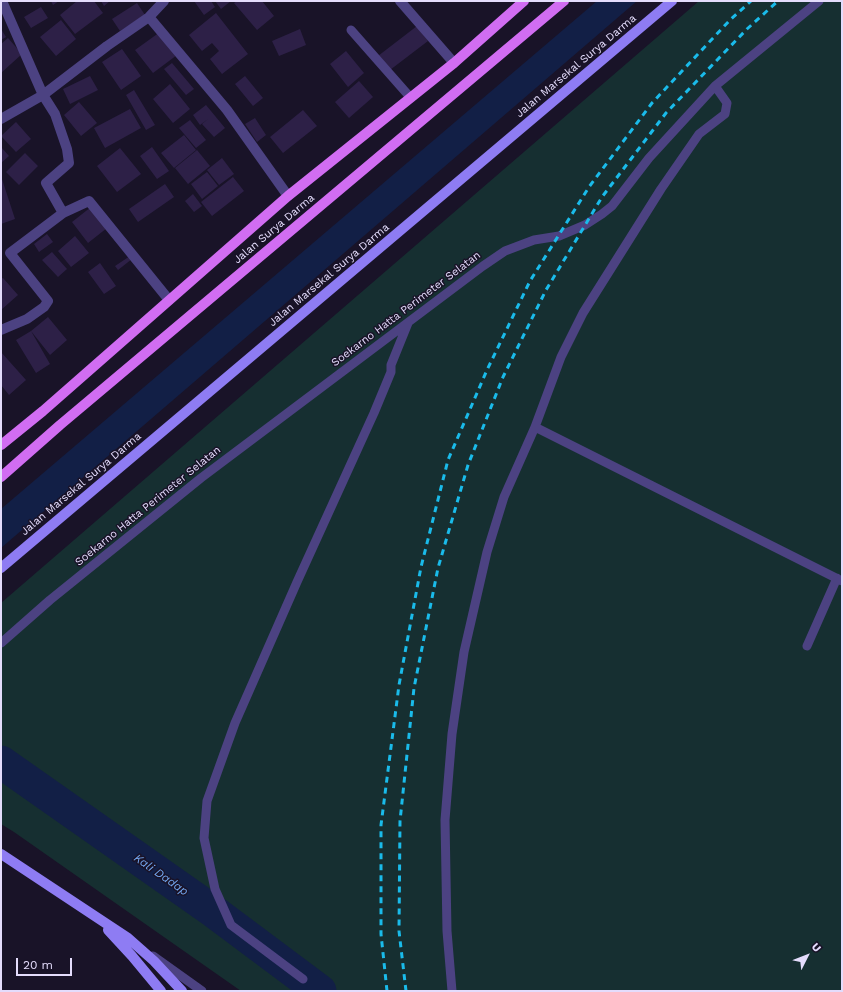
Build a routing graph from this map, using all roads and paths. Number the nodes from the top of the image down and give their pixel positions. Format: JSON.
{"nodes":[{"id":1,"x":2,"y":1,"type":"edge"},
{"id":2,"x":164,"y":1,"type":"edge"},
{"id":3,"x":400,"y":1,"type":"edge"},
{"id":4,"x":524,"y":1,"type":"edge"},
{"id":5,"x":564,"y":1,"type":"edge"},
{"id":6,"x":672,"y":1,"type":"edge"},
{"id":7,"x":819,"y":1,"type":"edge"},
{"id":8,"x":149,"y":17,"type":"junction"},
{"id":9,"x":351,"y":30,"type":"dead end"},
{"id":10,"x":454,"y":63,"type":"junction"},
{"id":11,"x":715,"y":86,"type":"junction"},
{"id":12,"x":43,"y":95,"type":"junction"},
{"id":13,"x":410,"y":98,"type":"junction"},
{"id":14,"x":1,"y":120,"type":"edge"},
{"id":15,"x":288,"y":196,"type":"junction"},
{"id":16,"x":63,"y":214,"type":"junction"},
{"id":17,"x":169,"y":300,"type":"junction"},
{"id":18,"x":408,"y":323,"type":"junction"},
{"id":19,"x":1,"y":330,"type":"edge"},
{"id":20,"x":535,"y":427,"type":"junction"},
{"id":21,"x":1,"y":444,"type":"edge"},
{"id":22,"x":1,"y":477,"type":"edge"},
{"id":23,"x":1,"y":568,"type":"edge"},
{"id":24,"x":839,"y":580,"type":"edge"},
{"id":25,"x":1,"y":643,"type":"edge"},
{"id":26,"x":807,"y":646,"type":"dead end"},
{"id":27,"x":1,"y":854,"type":"edge"},
{"id":28,"x":84,"y":908,"type":"junction"},
{"id":29,"x":128,"y":938,"type":"junction"},
{"id":30,"x":303,"y":979,"type":"dead end"},
{"id":31,"x":161,"y":991,"type":"edge"},
{"id":32,"x":182,"y":991,"type":"edge"},
{"id":33,"x":202,"y":991,"type":"edge"},
{"id":34,"x":452,"y":991,"type":"edge"}],
"edges":[{"from":1,"to":12,"type":"street"},
{"from":2,"to":8,"type":"street"},
{"from":3,"to":10,"type":"street"},
{"from":4,"to":10,"type":"main road","name":"Jalan Surya Darma"},
{"from":5,"to":22,"type":"main road","name":"Jalan Surya Darma"},
{"from":6,"to":23,"type":"street","name":"Jalan Marsekal Surya Darma"},
{"from":7,"to":11,"type":"lane","name":"Soekarno Hatta Perimeter Selatan"},
{"from":8,"to":12,"type":"street"},
{"from":8,"to":15,"type":"street"},
{"from":9,"to":13,"type":"lane"},
{"from":10,"to":13,"type":"main road","name":"Jalan Surya Darma"},
{"from":11,"to":18,"type":"lane","name":"Soekarno Hatta Perimeter Selatan"},
{"from":11,"to":20,"type":"lane"},
{"from":12,"to":14,"type":"street"},
{"from":12,"to":16,"type":"street"},
{"from":13,"to":15,"type":"main road","name":"Jalan Surya Darma"},
{"from":15,"to":17,"type":"main road","name":"Jalan Surya Darma"},
{"from":16,"to":17,"type":"street"},
{"from":16,"to":19,"type":"street"},
{"from":17,"to":21,"type":"main road","name":"Jalan Surya Darma"},
{"from":18,"to":25,"type":"lane","name":"Soekarno Hatta Perimeter Selatan"},
{"from":18,"to":30,"type":"lane"},
{"from":20,"to":24,"type":"lane"},
{"from":20,"to":34,"type":"lane"},
{"from":24,"to":26,"type":"lane"},
{"from":27,"to":28,"type":"street"},
{"from":28,"to":29,"type":"street"},
{"from":28,"to":31,"type":"street"},
{"from":29,"to":32,"type":"street"},
{"from":29,"to":33,"type":"lane"}]}
